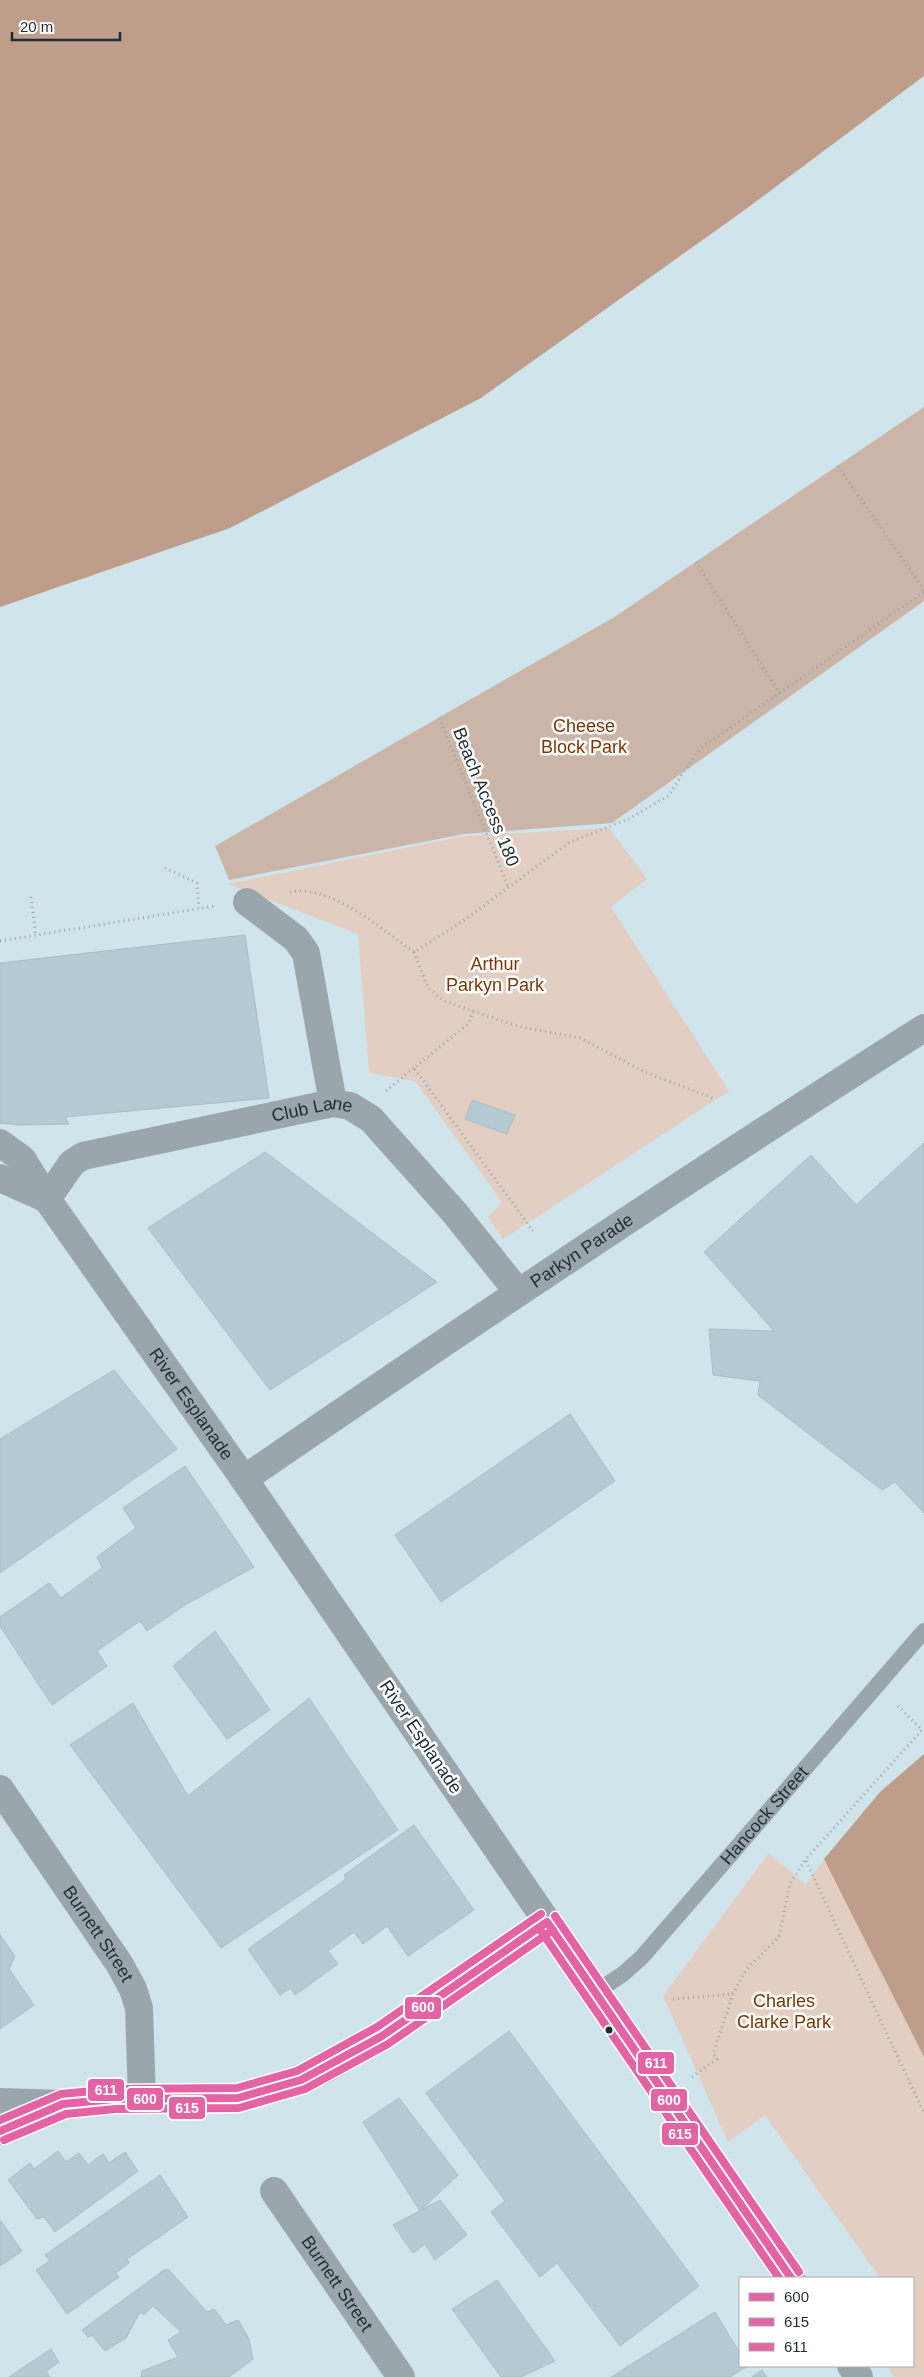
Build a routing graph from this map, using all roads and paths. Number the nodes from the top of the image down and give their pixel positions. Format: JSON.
{"nodes":[{"id":1,"x":838,"y":466,"type":"dead end"},
{"id":2,"x":696,"y":562,"type":"dead end"},
{"id":3,"x":924,"y":591,"type":"edge"},
{"id":4,"x":780,"y":694,"type":"junction"},
{"id":5,"x":439,"y":718,"type":"dead end"},
{"id":6,"x":166,"y":868,"type":"dead end"},
{"id":7,"x":508,"y":886,"type":"junction"},
{"id":8,"x":31,"y":897,"type":"dead end"},
{"id":9,"x":246,"y":902,"type":"junction"},
{"id":10,"x":199,"y":908,"type":"junction"},
{"id":11,"x":36,"y":936,"type":"junction"},
{"id":12,"x":0,"y":941,"type":"edge"},
{"id":13,"x":414,"y":952,"type":"junction"},
{"id":14,"x":473,"y":1011,"type":"junction"},
{"id":15,"x":924,"y":1028,"type":"edge"},
{"id":16,"x":414,"y":1068,"type":"junction"},
{"id":17,"x":386,"y":1091,"type":"dead end"},
{"id":18,"x":713,"y":1098,"type":"dead end"},
{"id":19,"x":332,"y":1103,"type":"junction"},
{"id":20,"x":0,"y":1143,"type":"edge"},
{"id":21,"x":0,"y":1178,"type":"edge"},
{"id":22,"x":47,"y":1199,"type":"junction"},
{"id":23,"x":533,"y":1231,"type":"dead end"},
{"id":24,"x":518,"y":1292,"type":"junction"},
{"id":25,"x":244,"y":1479,"type":"junction"},
{"id":26,"x":924,"y":1631,"type":"edge"},
{"id":27,"x":878,"y":1686,"type":"junction"},
{"id":28,"x":923,"y":1730,"type":"edge"},
{"id":29,"x":0,"y":1789,"type":"edge"},
{"id":30,"x":806,"y":1860,"type":"junction"},
{"id":31,"x":547,"y":1922,"type":"junction"},
{"id":32,"x":596,"y":1992,"type":"junction"},
{"id":33,"x":733,"y":1994,"type":"junction"},
{"id":34,"x":674,"y":1999,"type":"dead end"},
{"id":35,"x":665,"y":2095,"type":"junction"},
{"id":36,"x":142,"y":2099,"type":"junction"},
{"id":37,"x":0,"y":2102,"type":"edge"},
{"id":38,"x":63,"y":2104,"type":"junction"},
{"id":39,"x":924,"y":2113,"type":"edge"},
{"id":40,"x":0,"y":2131,"type":"edge"},
{"id":41,"x":274,"y":2191,"type":"dead end"},
{"id":42,"x":790,"y":2277,"type":"edge"},
{"id":43,"x":401,"y":2377,"type":"edge"}],
"edges":[{"from":1,"to":3,"type":"path"},
{"from":2,"to":4,"type":"path"},
{"from":3,"to":4,"type":"path"},
{"from":4,"to":7,"type":"path"},
{"from":5,"to":7,"type":"path","name":"Beach Access 180"},
{"from":6,"to":10,"type":"path"},
{"from":7,"to":13,"type":"path"},
{"from":8,"to":11,"type":"path"},
{"from":9,"to":10,"type":"path"},
{"from":9,"to":13,"type":"path"},
{"from":9,"to":19,"type":"street"},
{"from":10,"to":11,"type":"path"},
{"from":11,"to":12,"type":"path"},
{"from":13,"to":14,"type":"path"},
{"from":14,"to":16,"type":"path"},
{"from":14,"to":18,"type":"path"},
{"from":15,"to":24,"type":"street","name":"Parkyn Parade"},
{"from":16,"to":17,"type":"path"},
{"from":16,"to":23,"type":"path"},
{"from":19,"to":22,"type":"street","name":"Club Lane"},
{"from":19,"to":24,"type":"street","name":"Club Lane"},
{"from":20,"to":22,"type":"street","name":"River Esplanade"},
{"from":21,"to":22,"type":"street"},
{"from":22,"to":25,"type":"street","name":"River Esplanade"},
{"from":24,"to":25,"type":"street","name":"Parkyn Parade"},
{"from":25,"to":31,"type":"street","name":"River Esplanade"},
{"from":26,"to":27,"type":"lane","name":"Hancock Street"},
{"from":27,"to":28,"type":"path"},
{"from":27,"to":32,"type":"lane","name":"Hancock Street"},
{"from":28,"to":30,"type":"path"},
{"from":29,"to":36,"type":"street","name":"Burnett Street"},
{"from":30,"to":33,"type":"path"},
{"from":30,"to":39,"type":"path"},
{"from":31,"to":32,"type":"street","name":"River Esplanade"},
{"from":31,"to":36,"type":"street"},
{"from":32,"to":35,"type":"street","name":"River Esplanade"},
{"from":33,"to":34,"type":"path"},
{"from":33,"to":35,"type":"path"},
{"from":35,"to":42,"type":"street","name":"River Esplanade"},
{"from":36,"to":38,"type":"street"},
{"from":37,"to":38,"type":"street"},
{"from":38,"to":40,"type":"street"},
{"from":41,"to":43,"type":"street","name":"Burnett Street"}]}
